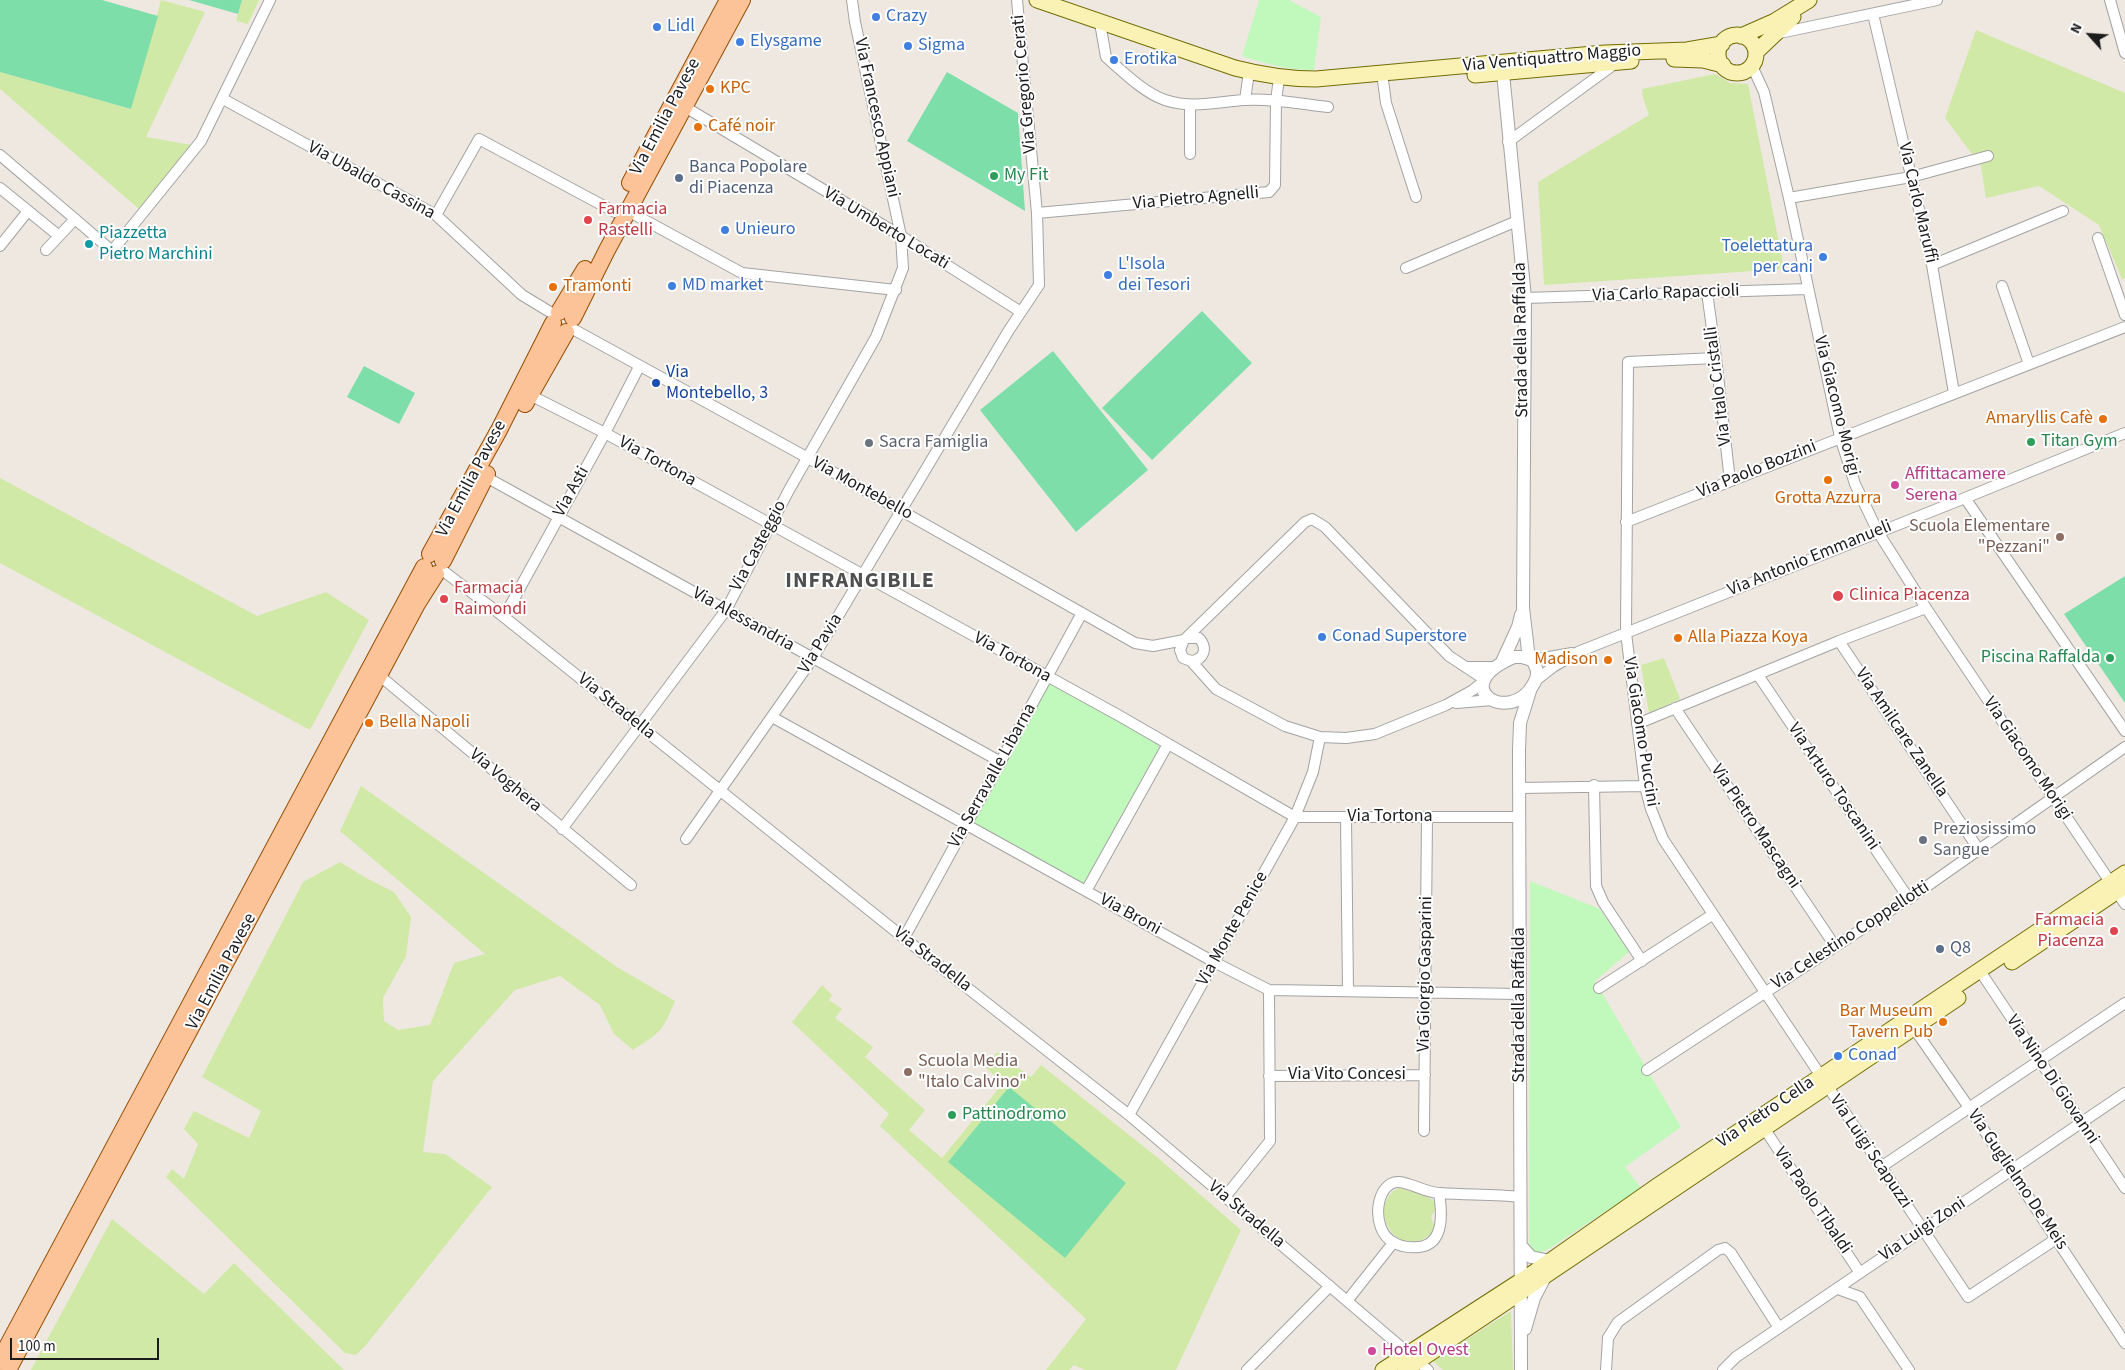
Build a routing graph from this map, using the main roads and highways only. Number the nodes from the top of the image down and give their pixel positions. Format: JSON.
{"nodes":[{"id":1,"x":728,"y":0,"type":"edge"},
{"id":2,"x":742,"y":0,"type":"edge"},
{"id":3,"x":1037,"y":0,"type":"edge"},
{"id":4,"x":1809,"y":0,"type":"edge"},
{"id":5,"x":1741,"y":36,"type":"junction"},
{"id":6,"x":1722,"y":44,"type":"junction"},
{"id":7,"x":1611,"y":58,"type":"junction"},
{"id":8,"x":1754,"y":59,"type":"junction"},
{"id":9,"x":1723,"y":65,"type":"junction"},
{"id":10,"x":1382,"y":78,"type":"junction"},
{"id":11,"x":679,"y":104,"type":"junction"},
{"id":12,"x":563,"y":321,"type":"junction"},
{"id":13,"x":435,"y":565,"type":"junction"},
{"id":14,"x":2125,"y":873,"type":"edge"},
{"id":15,"x":2118,"y":890,"type":"edge"},
{"id":16,"x":1823,"y":1082,"type":"junction"},
{"id":17,"x":1521,"y":1286,"type":"junction"},
{"id":18,"x":0,"y":1360,"type":"edge"},
{"id":19,"x":1415,"y":1363,"type":"edge"},
{"id":20,"x":8,"y":1370,"type":"edge"},
{"id":21,"x":1383,"y":1370,"type":"edge"}],
"edges":[{"from":1,"to":11,"type":"main road","name":"Via Emilia Pavese"},
{"from":2,"to":11,"type":"main road","name":"Via Emilia Pavese"},
{"from":3,"to":10,"type":"main road","name":"Via Ventiquattro Maggio"},
{"from":4,"to":5,"type":"main road","name":"Via Ventiquattro Maggio"},
{"from":4,"to":8,"type":"main road","name":"Via Ventiquattro Maggio"},
{"from":5,"to":6,"type":"main road","name":"Via Ventiquattro Maggio"},
{"from":5,"to":8,"type":"main road"},
{"from":6,"to":7,"type":"main road","name":"Via Ventiquattro Maggio"},
{"from":6,"to":9,"type":"main road"},
{"from":7,"to":9,"type":"main road","name":"Via Ventiquattro Maggio"},
{"from":7,"to":10,"type":"main road","name":"Via Ventiquattro Maggio"},
{"from":7,"to":10,"type":"main road","name":"Via Ventiquattro Maggio"},
{"from":8,"to":9,"type":"main road","name":"Via Ventiquattro Maggio"},
{"from":11,"to":12,"type":"main road","name":"Via Emilia Pavese"},
{"from":12,"to":13,"type":"main road","name":"Via Emilia Pavese"},
{"from":12,"to":13,"type":"main road","name":"Via Emilia Pavese"},
{"from":13,"to":18,"type":"main road","name":"Via Emilia Pavese"},
{"from":13,"to":20,"type":"main road","name":"Via Emilia Pavese"},
{"from":14,"to":15,"type":"main road","name":"Via Pietro Cella"},
{"from":15,"to":16,"type":"main road","name":"Via Pietro Cella"},
{"from":16,"to":17,"type":"main road","name":"Via Pietro Cella"},
{"from":16,"to":17,"type":"main road","name":"Via Pietro Cella"},
{"from":17,"to":19,"type":"main road","name":"Via Pietro Cella"},
{"from":19,"to":21,"type":"main road","name":"Via Pietro Cella"}]}
